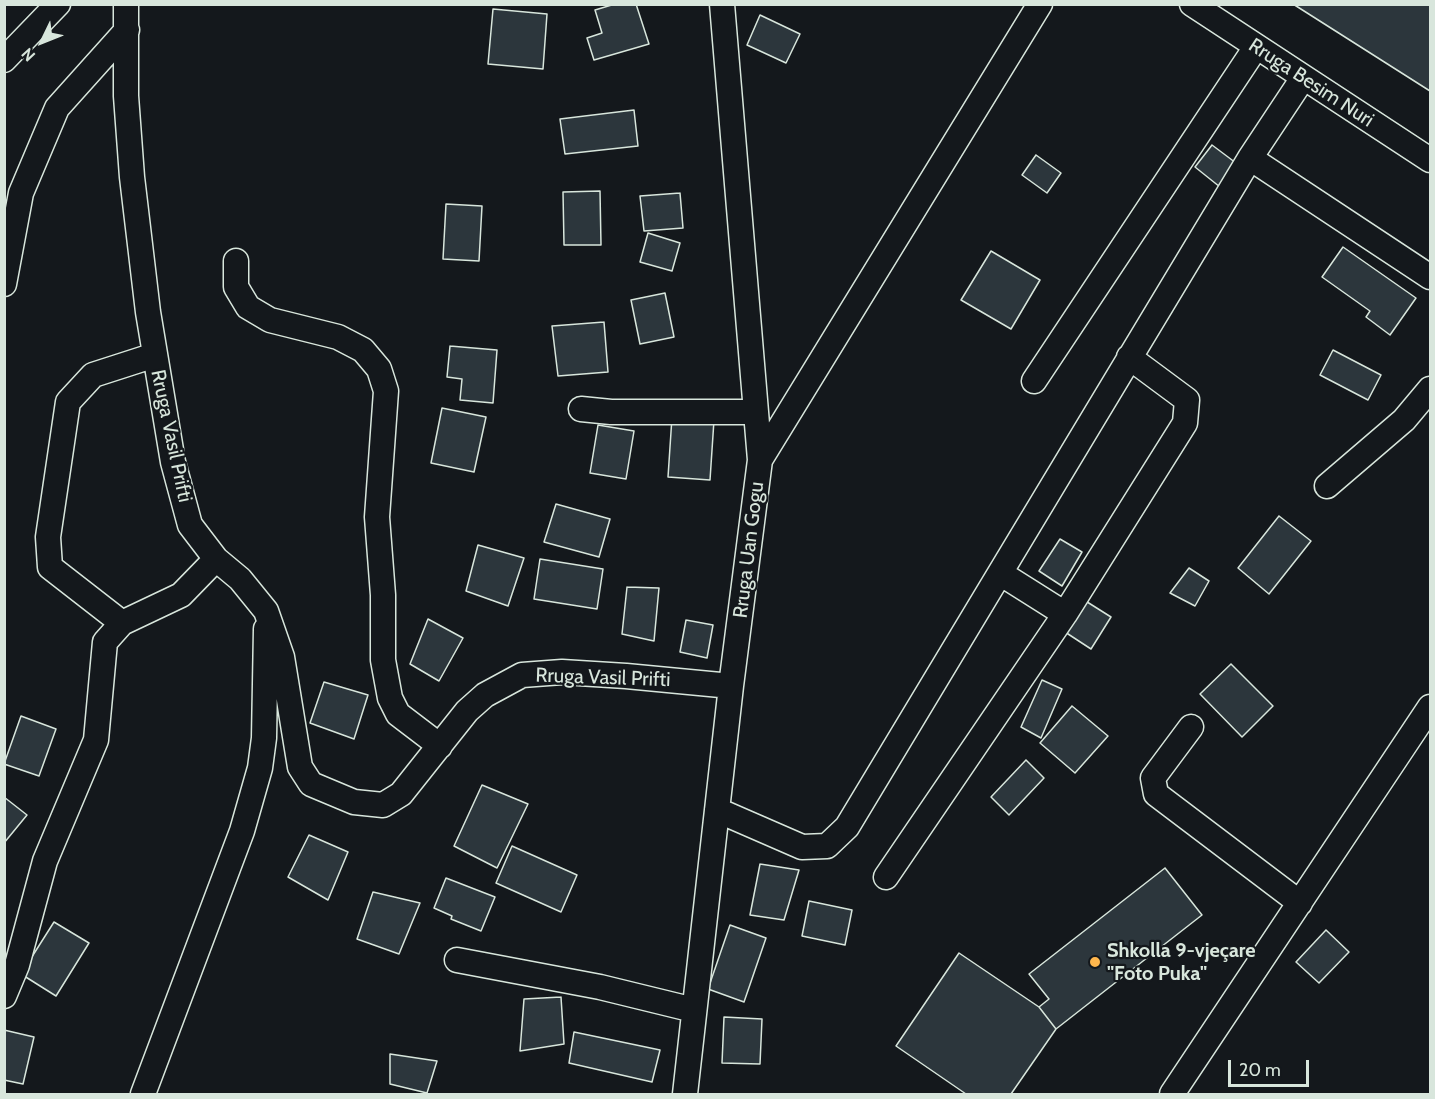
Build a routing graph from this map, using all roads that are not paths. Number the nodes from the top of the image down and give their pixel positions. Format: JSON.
{"nodes":[{"id":1,"x":58,"y":4,"type":"edge"},
{"id":2,"x":126,"y":4,"type":"edge"},
{"id":3,"x":722,"y":4,"type":"edge"},
{"id":4,"x":1040,"y":4,"type":"edge"},
{"id":5,"x":1192,"y":4,"type":"edge"},
{"id":6,"x":127,"y":30,"type":"junction"},
{"id":7,"x":1256,"y":47,"type":"junction"},
{"id":8,"x":4,"y":60,"type":"edge"},
{"id":9,"x":1303,"y":78,"type":"junction"},
{"id":10,"x":1250,"y":158,"type":"junction"},
{"id":11,"x":1431,"y":160,"type":"edge"},
{"id":12,"x":236,"y":261,"type":"dead end"},
{"id":13,"x":1431,"y":278,"type":"edge"},
{"id":14,"x":4,"y":284,"type":"edge"},
{"id":15,"x":155,"y":355,"type":"junction"},
{"id":16,"x":1130,"y":357,"type":"junction"},
{"id":17,"x":1034,"y":381,"type":"dead end"},
{"id":18,"x":1431,"y":388,"type":"edge"},
{"id":19,"x":580,"y":409,"type":"dead end"},
{"id":20,"x":756,"y":412,"type":"junction"},
{"id":21,"x":760,"y":460,"type":"junction"},
{"id":22,"x":1327,"y":486,"type":"dead end"},
{"id":23,"x":216,"y":559,"type":"junction"},
{"id":24,"x":1000,"y":573,"type":"junction"},
{"id":25,"x":266,"y":611,"type":"junction"},
{"id":26,"x":1065,"y":614,"type":"junction"},
{"id":27,"x":122,"y":623,"type":"junction"},
{"id":28,"x":731,"y":686,"type":"junction"},
{"id":29,"x":1431,"y":707,"type":"edge"},
{"id":30,"x":1191,"y":727,"type":"dead end"},
{"id":31,"x":440,"y":746,"type":"junction"},
{"id":32,"x":717,"y":810,"type":"junction"},
{"id":33,"x":886,"y":877,"type":"dead end"},
{"id":34,"x":1300,"y":903,"type":"junction"},
{"id":35,"x":457,"y":960,"type":"dead end"},
{"id":36,"x":4,"y":996,"type":"edge"},
{"id":37,"x":694,"y":1010,"type":"junction"},
{"id":38,"x":143,"y":1095,"type":"edge"},
{"id":39,"x":685,"y":1095,"type":"edge"},
{"id":40,"x":1172,"y":1095,"type":"edge"}],
"edges":[{"from":1,"to":8,"type":"street"},
{"from":2,"to":6,"type":"street","name":"Rruga Vasil Prifti"},
{"from":3,"to":20,"type":"street","name":"Rruga Uan Gogu"},
{"from":4,"to":21,"type":"street"},
{"from":5,"to":7,"type":"street","name":"Rruga Besim Nuri"},
{"from":6,"to":14,"type":"street"},
{"from":6,"to":15,"type":"street","name":"Rruga Vasil Prifti"},
{"from":7,"to":9,"type":"street","name":"Rruga Besim Nuri"},
{"from":7,"to":17,"type":"street"},
{"from":9,"to":10,"type":"street"},
{"from":9,"to":11,"type":"street","name":"Rruga Besim Nuri"},
{"from":10,"to":13,"type":"street"},
{"from":10,"to":16,"type":"street"},
{"from":12,"to":31,"type":"street"},
{"from":15,"to":23,"type":"street","name":"Rruga Vasil Prifti"},
{"from":15,"to":27,"type":"street"},
{"from":16,"to":24,"type":"street"},
{"from":16,"to":26,"type":"street"},
{"from":18,"to":22,"type":"street"},
{"from":19,"to":20,"type":"street"},
{"from":20,"to":21,"type":"street","name":"Rruga Uan Gogu"},
{"from":21,"to":28,"type":"street","name":"Rruga Uan Gogu"},
{"from":23,"to":25,"type":"street","name":"Rruga Vasil Prifti"},
{"from":23,"to":27,"type":"street"},
{"from":24,"to":26,"type":"street"},
{"from":24,"to":32,"type":"street"},
{"from":25,"to":31,"type":"street","name":"Rruga Vasil Prifti"},
{"from":25,"to":38,"type":"street"},
{"from":26,"to":33,"type":"street"},
{"from":27,"to":36,"type":"street"},
{"from":28,"to":31,"type":"street","name":"Rruga Vasil Prifti"},
{"from":28,"to":32,"type":"street","name":"Rruga Uan Gogu"},
{"from":29,"to":34,"type":"street"},
{"from":30,"to":34,"type":"street"},
{"from":32,"to":37,"type":"street","name":"Rruga Uan Gogu"},
{"from":34,"to":40,"type":"street"},
{"from":35,"to":37,"type":"street"},
{"from":37,"to":39,"type":"street","name":"Rruga Uan Gogu"}]}
